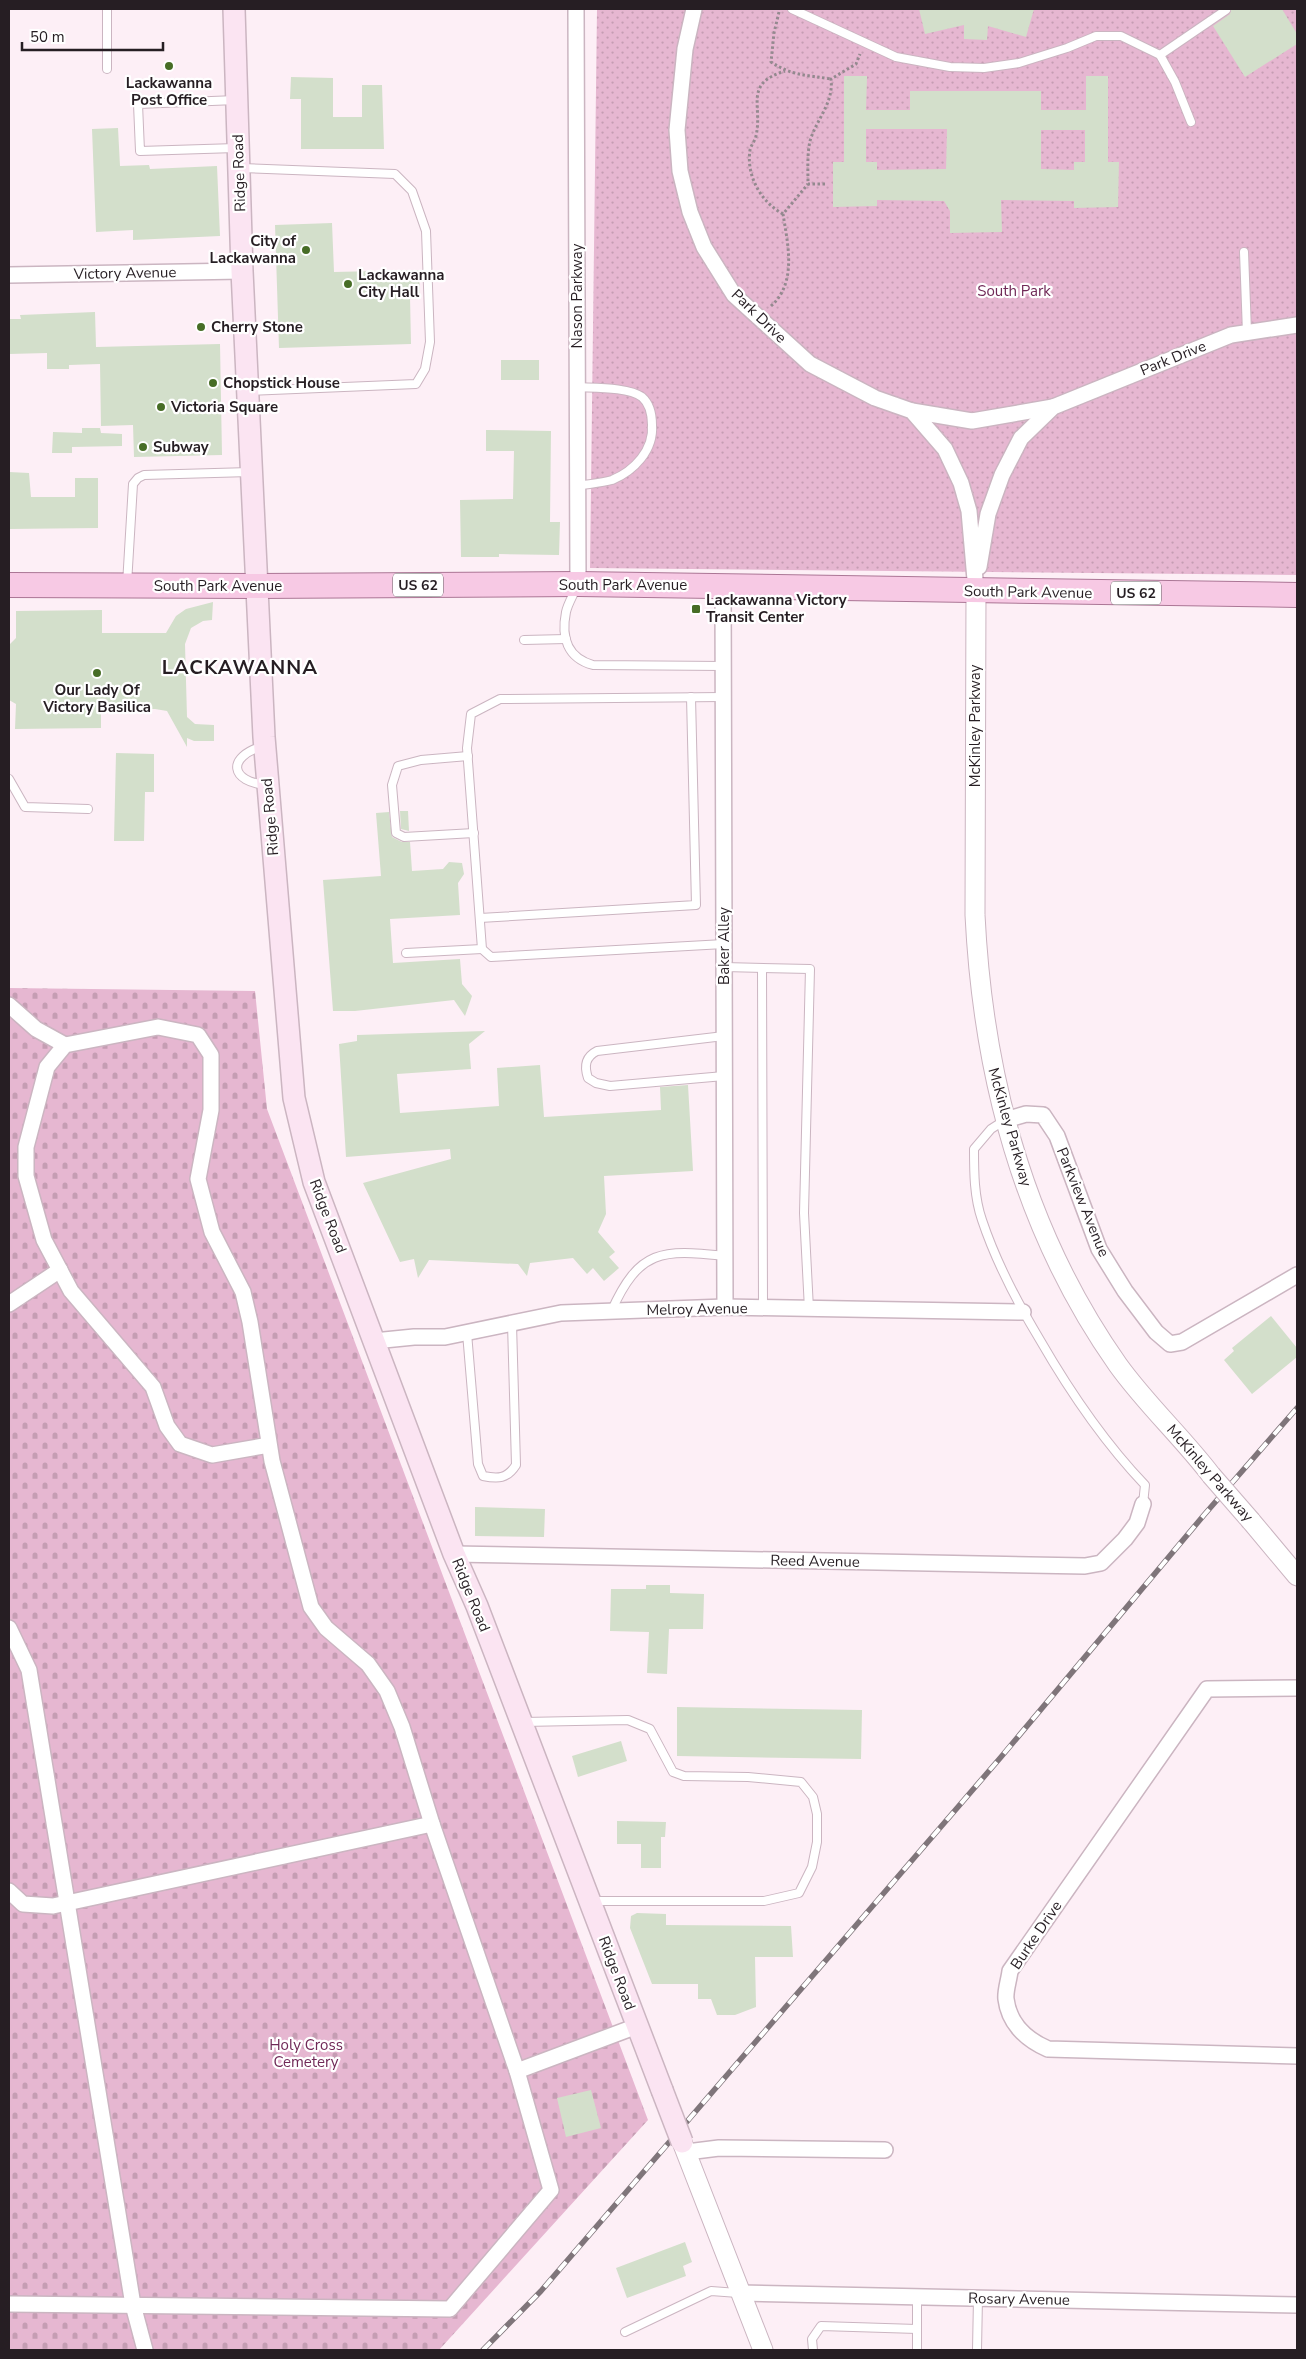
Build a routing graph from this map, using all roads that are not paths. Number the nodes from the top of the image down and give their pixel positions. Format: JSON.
{"nodes":[{"id":1,"x":107,"y":9,"type":"edge"},
{"id":2,"x":234,"y":9,"type":"edge"},
{"id":3,"x":576,"y":9,"type":"edge"},
{"id":4,"x":694,"y":9,"type":"edge"},
{"id":5,"x":792,"y":9,"type":"edge"},
{"id":6,"x":1226,"y":10,"type":"dead end"},
{"id":7,"x":1160,"y":56,"type":"junction"},
{"id":8,"x":107,"y":69,"type":"dead end"},
{"id":9,"x":237,"y":100,"type":"junction"},
{"id":10,"x":1191,"y":122,"type":"dead end"},
{"id":11,"x":239,"y":158,"type":"junction"},
{"id":12,"x":1244,"y":252,"type":"dead end"},
{"id":13,"x":242,"y":271,"type":"junction"},
{"id":14,"x":9,"y":275,"type":"edge"},
{"id":15,"x":1297,"y":325,"type":"edge"},
{"id":16,"x":1247,"y":332,"type":"junction"},
{"id":17,"x":578,"y":387,"type":"junction"},
{"id":18,"x":248,"y":391,"type":"junction"},
{"id":19,"x":1053,"y":407,"type":"junction"},
{"id":20,"x":912,"y":411,"type":"junction"},
{"id":21,"x":252,"y":472,"type":"junction"},
{"id":22,"x":578,"y":486,"type":"junction"},
{"id":23,"x":578,"y":584,"type":"junction"},
{"id":24,"x":9,"y":585,"type":"edge"},
{"id":25,"x":127,"y":586,"type":"junction"},
{"id":26,"x":258,"y":586,"type":"junction"},
{"id":27,"x":722,"y":586,"type":"junction"},
{"id":28,"x":976,"y":591,"type":"junction"},
{"id":29,"x":1297,"y":595,"type":"edge"},
{"id":30,"x":566,"y":639,"type":"junction"},
{"id":31,"x":524,"y":640,"type":"dead end"},
{"id":32,"x":723,"y":666,"type":"junction"},
{"id":33,"x":692,"y":697,"type":"junction"},
{"id":34,"x":723,"y":697,"type":"junction"},
{"id":35,"x":265,"y":746,"type":"junction"},
{"id":36,"x":468,"y":756,"type":"junction"},
{"id":37,"x":9,"y":779,"type":"edge"},
{"id":38,"x":268,"y":785,"type":"junction"},
{"id":39,"x":88,"y":809,"type":"dead end"},
{"id":40,"x":474,"y":833,"type":"junction"},
{"id":41,"x":480,"y":918,"type":"junction"},
{"id":42,"x":724,"y":944,"type":"junction"},
{"id":43,"x":482,"y":948,"type":"junction"},
{"id":44,"x":406,"y":953,"type":"dead end"},
{"id":45,"x":724,"y":967,"type":"junction"},
{"id":46,"x":762,"y":968,"type":"junction"},
{"id":47,"x":9,"y":1005,"type":"edge"},
{"id":48,"x":724,"y":1036,"type":"junction"},
{"id":49,"x":65,"y":1045,"type":"junction"},
{"id":50,"x":724,"y":1076,"type":"junction"},
{"id":51,"x":1005,"y":1120,"type":"junction"},
{"id":52,"x":725,"y":1256,"type":"junction"},
{"id":53,"x":60,"y":1270,"type":"junction"},
{"id":54,"x":1297,"y":1275,"type":"edge"},
{"id":55,"x":9,"y":1304,"type":"edge"},
{"id":56,"x":725,"y":1308,"type":"junction"},
{"id":57,"x":763,"y":1308,"type":"junction"},
{"id":58,"x":809,"y":1309,"type":"junction"},
{"id":59,"x":611,"y":1312,"type":"junction"},
{"id":60,"x":1023,"y":1312,"type":"junction"},
{"id":61,"x":512,"y":1324,"type":"junction"},
{"id":62,"x":467,"y":1333,"type":"junction"},
{"id":63,"x":374,"y":1342,"type":"junction"},
{"id":64,"x":269,"y":1445,"type":"junction"},
{"id":65,"x":1143,"y":1504,"type":"joint"},
{"id":66,"x":454,"y":1554,"type":"junction"},
{"id":67,"x":1297,"y":1576,"type":"edge"},
{"id":68,"x":9,"y":1628,"type":"edge"},
{"id":69,"x":1297,"y":1688,"type":"edge"},
{"id":70,"x":521,"y":1722,"type":"junction"},
{"id":71,"x":432,"y":1824,"type":"junction"},
{"id":72,"x":9,"y":1891,"type":"edge"},
{"id":73,"x":590,"y":1901,"type":"junction"},
{"id":74,"x":67,"y":1903,"type":"junction"},
{"id":75,"x":637,"y":2026,"type":"junction"},
{"id":76,"x":1297,"y":2056,"type":"edge"},
{"id":77,"x":517,"y":2071,"type":"junction"},
{"id":78,"x":685,"y":2147,"type":"junction"},
{"id":79,"x":884,"y":2150,"type":"dead end"},
{"id":80,"x":740,"y":2293,"type":"junction"},
{"id":81,"x":917,"y":2296,"type":"junction"},
{"id":82,"x":978,"y":2298,"type":"junction"},
{"id":83,"x":9,"y":2304,"type":"edge"},
{"id":84,"x":1297,"y":2304,"type":"edge"},
{"id":85,"x":133,"y":2305,"type":"junction"},
{"id":86,"x":917,"y":2329,"type":"junction"},
{"id":87,"x":625,"y":2332,"type":"dead end"},
{"id":88,"x":145,"y":2350,"type":"edge"},
{"id":89,"x":762,"y":2350,"type":"edge"},
{"id":90,"x":813,"y":2350,"type":"edge"},
{"id":91,"x":917,"y":2350,"type":"edge"},
{"id":92,"x":977,"y":2350,"type":"edge"}],
"edges":[{"from":1,"to":8,"type":"lane"},
{"from":2,"to":9,"type":"main road","name":"Ridge Road"},
{"from":3,"to":17,"type":"street","name":"Nason Parkway"},
{"from":4,"to":20,"type":"street","name":"Park Drive"},
{"from":5,"to":7,"type":"lane"},
{"from":6,"to":7,"type":"lane"},
{"from":7,"to":10,"type":"lane"},
{"from":9,"to":11,"type":"main road","name":"Ridge Road"},
{"from":9,"to":11,"type":"lane"},
{"from":11,"to":13,"type":"main road","name":"Ridge Road"},
{"from":11,"to":18,"type":"lane"},
{"from":12,"to":16,"type":"lane"},
{"from":13,"to":14,"type":"street","name":"Victory Avenue"},
{"from":13,"to":18,"type":"main road","name":"Ridge Road"},
{"from":15,"to":16,"type":"street","name":"Park Drive"},
{"from":16,"to":19,"type":"street","name":"Park Drive"},
{"from":17,"to":22,"type":"street","name":"Nason Parkway"},
{"from":17,"to":22,"type":"lane"},
{"from":18,"to":21,"type":"main road","name":"Ridge Road"},
{"from":19,"to":20,"type":"street","name":"Park Drive"},
{"from":19,"to":28,"type":"street","name":"Park Drive"},
{"from":20,"to":28,"type":"street"},
{"from":21,"to":25,"type":"lane"},
{"from":21,"to":26,"type":"main road","name":"Ridge Road"},
{"from":22,"to":23,"type":"street","name":"Nason Parkway"},
{"from":23,"to":26,"type":"main road","name":"South Park Avenue","number":"US 62"},
{"from":23,"to":27,"type":"main road","name":"South Park Avenue","number":"US 62"},
{"from":23,"to":30,"type":"lane"},
{"from":24,"to":25,"type":"main road","name":"South Park Avenue","number":"US 62"},
{"from":25,"to":26,"type":"main road","name":"South Park Avenue","number":"US 62"},
{"from":26,"to":35,"type":"main road","name":"Ridge Road"},
{"from":27,"to":28,"type":"main road","name":"South Park Avenue","number":"US 62"},
{"from":27,"to":32,"type":"street","name":"Baker Alley"},
{"from":28,"to":29,"type":"main road","name":"South Park Avenue","number":"US 62"},
{"from":28,"to":51,"type":"street","name":"McKinley Parkway"},
{"from":30,"to":31,"type":"lane"},
{"from":30,"to":32,"type":"lane"},
{"from":32,"to":34,"type":"street","name":"Baker Alley"},
{"from":33,"to":34,"type":"lane"},
{"from":33,"to":36,"type":"lane"},
{"from":33,"to":41,"type":"lane"},
{"from":34,"to":42,"type":"street","name":"Baker Alley"},
{"from":35,"to":38,"type":"main road","name":"Ridge Road"},
{"from":35,"to":38,"type":"lane"},
{"from":36,"to":40,"type":"lane"},
{"from":36,"to":40,"type":"lane"},
{"from":37,"to":39,"type":"lane"},
{"from":38,"to":63,"type":"main road","name":"Ridge Road"},
{"from":40,"to":41,"type":"lane"},
{"from":41,"to":43,"type":"lane"},
{"from":42,"to":43,"type":"lane"},
{"from":42,"to":45,"type":"street","name":"Baker Alley"},
{"from":43,"to":44,"type":"lane"},
{"from":45,"to":46,"type":"lane"},
{"from":45,"to":48,"type":"street","name":"Baker Alley"},
{"from":46,"to":57,"type":"lane"},
{"from":46,"to":58,"type":"lane"},
{"from":47,"to":49,"type":"street"},
{"from":48,"to":50,"type":"street","name":"Baker Alley"},
{"from":48,"to":50,"type":"lane"},
{"from":49,"to":53,"type":"street"},
{"from":49,"to":64,"type":"street"},
{"from":50,"to":52,"type":"street","name":"Baker Alley"},
{"from":51,"to":54,"type":"street","name":"Parkview Avenue"},
{"from":51,"to":60,"type":"lane"},
{"from":51,"to":67,"type":"street","name":"McKinley Parkway","bridge":true},
{"from":52,"to":56,"type":"street","name":"Baker Alley"},
{"from":52,"to":59,"type":"lane"},
{"from":53,"to":55,"type":"street"},
{"from":53,"to":64,"type":"street"},
{"from":56,"to":57,"type":"street","name":"Melroy Avenue"},
{"from":56,"to":59,"type":"street","name":"Melroy Avenue"},
{"from":57,"to":58,"type":"street","name":"Melroy Avenue"},
{"from":58,"to":60,"type":"street","name":"Melroy Avenue"},
{"from":59,"to":61,"type":"street","name":"Melroy Avenue"},
{"from":60,"to":65,"type":"lane"},
{"from":61,"to":62,"type":"street","name":"Melroy Avenue"},
{"from":61,"to":62,"type":"lane"},
{"from":62,"to":63,"type":"street","name":"Melroy Avenue"},
{"from":63,"to":66,"type":"main road","name":"Ridge Road"},
{"from":64,"to":71,"type":"street"},
{"from":65,"to":66,"type":"street","name":"Reed Avenue"},
{"from":66,"to":70,"type":"main road","name":"Ridge Road"},
{"from":68,"to":74,"type":"street"},
{"from":69,"to":76,"type":"street","name":"Burke Drive"},
{"from":70,"to":73,"type":"main road","name":"Ridge Road"},
{"from":70,"to":73,"type":"lane"},
{"from":71,"to":74,"type":"street"},
{"from":71,"to":77,"type":"street"},
{"from":72,"to":74,"type":"street"},
{"from":73,"to":75,"type":"main road","name":"Ridge Road"},
{"from":74,"to":85,"type":"street"},
{"from":75,"to":77,"type":"street"},
{"from":75,"to":78,"type":"main road","name":"Ridge Road","bridge":true},
{"from":77,"to":85,"type":"street"},
{"from":78,"to":79,"type":"street"},
{"from":78,"to":80,"type":"street","name":"Ridge Road"},
{"from":80,"to":81,"type":"street","name":"Rosary Avenue"},
{"from":80,"to":87,"type":"lane"},
{"from":80,"to":89,"type":"street","name":"Ridge Road"},
{"from":81,"to":82,"type":"street","name":"Rosary Avenue"},
{"from":81,"to":86,"type":"lane"},
{"from":82,"to":84,"type":"street","name":"Rosary Avenue"},
{"from":82,"to":92,"type":"lane"},
{"from":83,"to":85,"type":"street"},
{"from":85,"to":88,"type":"street"},
{"from":86,"to":90,"type":"lane"},
{"from":86,"to":91,"type":"lane"}]}
